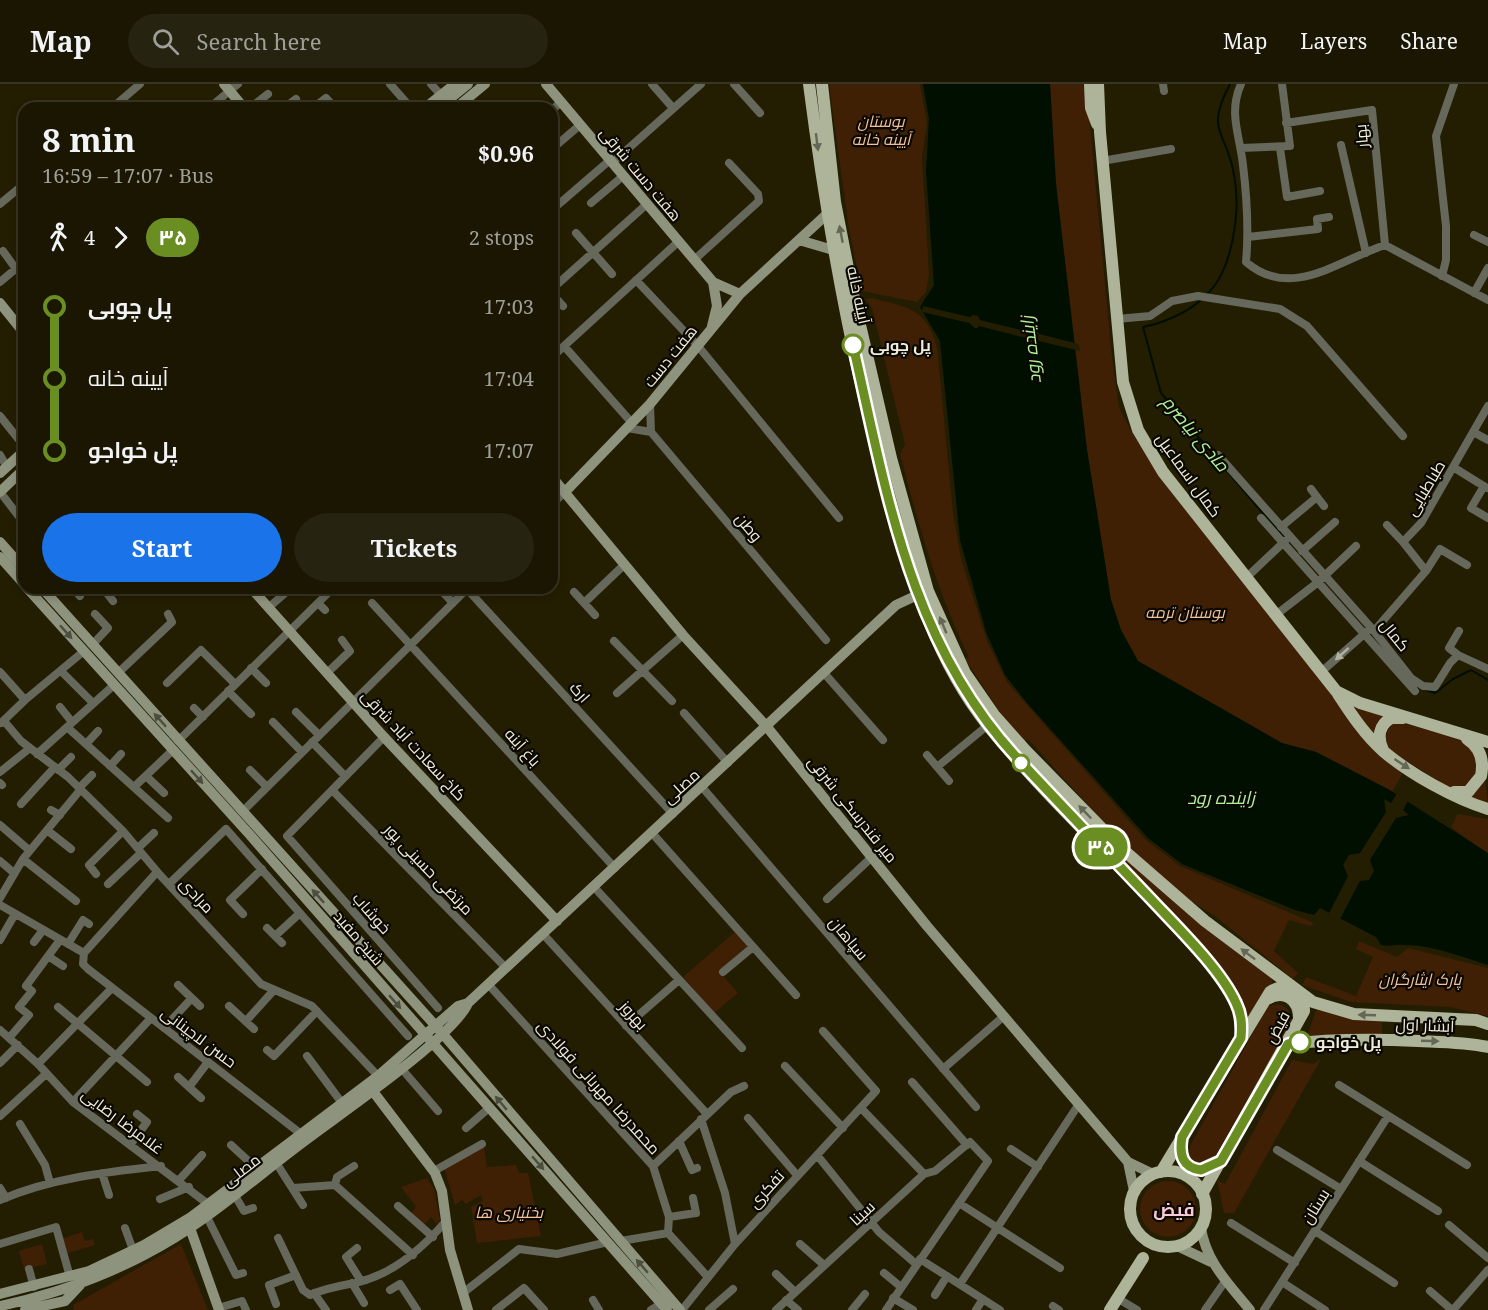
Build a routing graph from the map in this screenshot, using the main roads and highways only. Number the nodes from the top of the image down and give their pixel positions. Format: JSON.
{"nodes":[{"id":1,"x":455,"y":84,"type":"edge"},
{"id":2,"x":468,"y":84,"type":"edge"},
{"id":3,"x":485,"y":84,"type":"edge"},
{"id":4,"x":491,"y":84,"type":"edge"},
{"id":5,"x":546,"y":84,"type":"edge"},
{"id":6,"x":809,"y":84,"type":"edge"},
{"id":7,"x":822,"y":84,"type":"edge"},
{"id":8,"x":1090,"y":84,"type":"edge"},
{"id":9,"x":1098,"y":84,"type":"edge"},
{"id":10,"x":231,"y":86,"type":"edge"},
{"id":11,"x":240,"y":102,"type":"edge"},
{"id":12,"x":432,"y":102,"type":"edge"},
{"id":13,"x":446,"y":102,"type":"edge"},
{"id":14,"x":463,"y":102,"type":"edge"},
{"id":15,"x":469,"y":102,"type":"edge"},
{"id":16,"x":1100,"y":132,"type":"junction"},
{"id":17,"x":826,"y":215,"type":"junction"},
{"id":18,"x":799,"y":240,"type":"junction"},
{"id":19,"x":833,"y":250,"type":"junction"},
{"id":20,"x":713,"y":282,"type":"junction"},
{"id":21,"x":741,"y":294,"type":"junction"},
{"id":22,"x":0,"y":303,"type":"edge"},
{"id":23,"x":18,"y":326,"type":"edge"},
{"id":24,"x":711,"y":330,"type":"junction"},
{"id":25,"x":18,"y":456,"type":"edge"},
{"id":26,"x":3,"y":470,"type":"edge"},
{"id":27,"x":18,"y":475,"type":"edge"},
{"id":28,"x":558,"y":484,"type":"edge"},
{"id":29,"x":0,"y":492,"type":"edge"},
{"id":30,"x":565,"y":492,"type":"junction"},
{"id":31,"x":0,"y":542,"type":"edge"},
{"id":32,"x":0,"y":557,"type":"edge"},
{"id":33,"x":18,"y":562,"type":"edge"},
{"id":34,"x":18,"y":577,"type":"edge"},
{"id":35,"x":922,"y":592,"type":"junction"},
{"id":36,"x":33,"y":594,"type":"edge"},
{"id":37,"x":47,"y":594,"type":"edge"},
{"id":38,"x":255,"y":594,"type":"edge"},
{"id":39,"x":88,"y":648,"type":"junction"},
{"id":40,"x":1335,"y":690,"type":"junction"},
{"id":41,"x":1413,"y":718,"type":"junction"},
{"id":42,"x":767,"y":727,"type":"junction"},
{"id":43,"x":1458,"y":733,"type":"junction"},
{"id":44,"x":1488,"y":742,"type":"edge"},
{"id":45,"x":176,"y":746,"type":"junction"},
{"id":46,"x":1384,"y":752,"type":"junction"},
{"id":47,"x":1441,"y":788,"type":"junction"},
{"id":48,"x":1064,"y":799,"type":"junction"},
{"id":49,"x":1488,"y":809,"type":"edge"},
{"id":50,"x":253,"y":832,"type":"junction"},
{"id":51,"x":557,"y":921,"type":"junction"},
{"id":52,"x":1295,"y":989,"type":"junction"},
{"id":53,"x":1263,"y":1002,"type":"junction"},
{"id":54,"x":1394,"y":1016,"type":"junction"},
{"id":55,"x":1299,"y":1022,"type":"junction"},
{"id":56,"x":1488,"y":1024,"type":"edge"},
{"id":57,"x":439,"y":1030,"type":"junction"},
{"id":58,"x":1241,"y":1038,"type":"junction"},
{"id":59,"x":428,"y":1039,"type":"junction"},
{"id":60,"x":1390,"y":1040,"type":"junction"},
{"id":61,"x":1288,"y":1044,"type":"junction"},
{"id":62,"x":1488,"y":1047,"type":"edge"},
{"id":63,"x":372,"y":1090,"type":"junction"},
{"id":64,"x":510,"y":1122,"type":"junction"},
{"id":65,"x":304,"y":1136,"type":"junction"},
{"id":66,"x":523,"y":1137,"type":"junction"},
{"id":67,"x":1182,"y":1137,"type":"junction"},
{"id":68,"x":274,"y":1159,"type":"junction"},
{"id":69,"x":1221,"y":1161,"type":"junction"},
{"id":70,"x":1128,"y":1162,"type":"junction"},
{"id":71,"x":1157,"y":1173,"type":"junction"},
{"id":72,"x":1134,"y":1191,"type":"junction"},
{"id":73,"x":1202,"y":1194,"type":"junction"},
{"id":74,"x":207,"y":1209,"type":"junction"},
{"id":75,"x":190,"y":1228,"type":"junction"},
{"id":76,"x":1201,"y":1228,"type":"junction"},
{"id":77,"x":1137,"y":1232,"type":"junction"},
{"id":78,"x":1173,"y":1246,"type":"junction"},
{"id":79,"x":1143,"y":1258,"type":"junction"},
{"id":80,"x":1211,"y":1262,"type":"junction"},
{"id":81,"x":80,"y":1284,"type":"junction"},
{"id":82,"x":0,"y":1294,"type":"edge"},
{"id":83,"x":0,"y":1306,"type":"edge"},
{"id":84,"x":664,"y":1307,"type":"edge"},
{"id":85,"x":218,"y":1309,"type":"edge"},
{"id":86,"x":25,"y":1310,"type":"edge"},
{"id":87,"x":468,"y":1310,"type":"edge"},
{"id":88,"x":681,"y":1310,"type":"edge"},
{"id":89,"x":1110,"y":1310,"type":"edge"},
{"id":90,"x":1250,"y":1310,"type":"edge"}],
"edges":[{"from":1,"to":12,"type":"main road"},
{"from":2,"to":13,"type":"main road"},
{"from":3,"to":14,"type":"main road"},
{"from":4,"to":15,"type":"main road"},
{"from":5,"to":20,"type":"main road","name":"هفت دست شرقی"},
{"from":6,"to":17,"type":"main road","name":"آیینه خانه","one_way":true},
{"from":35,"to":7,"type":"main road","name":"آیینه خانه","one_way":true},
{"from":8,"to":16,"type":"main road","name":"کمال اسماعیل"},
{"from":9,"to":16,"type":"main road","name":"کمال اسماعیل"},
{"from":10,"to":11,"type":"main road"},
{"from":16,"to":40,"type":"main road","name":"کمال اسماعیل"},
{"from":17,"to":18,"type":"main road","name":"هفت دست"},
{"from":17,"to":19,"type":"main road","name":"آیینه خانه"},
{"from":18,"to":19,"type":"main road"},
{"from":18,"to":21,"type":"main road","name":"هفت دست"},
{"from":19,"to":35,"type":"main road","name":"آیینه خانه"},
{"from":20,"to":21,"type":"main road"},
{"from":20,"to":24,"type":"main road"},
{"from":21,"to":24,"type":"main road","name":"هفت دست"},
{"from":22,"to":23,"type":"main road"},
{"from":24,"to":30,"type":"main road","name":"هفت دست"},
{"from":25,"to":26,"type":"main road"},
{"from":27,"to":29,"type":"main road"},
{"from":28,"to":30,"type":"main road","name":"میر فندرسکی شرقی"},
{"from":30,"to":42,"type":"main road","name":"میر فندرسکی شرقی"},
{"from":31,"to":33,"type":"main road"},
{"from":32,"to":34,"type":"main road"},
{"from":35,"to":42,"type":"main road","name":"مصلی"},
{"from":48,"to":35,"type":"main road","name":"آیینه خانه","one_way":true},
{"from":35,"to":48,"type":"main road","name":"آیینه خانه"},
{"from":36,"to":39,"type":"main road","name":"شیخ مفید","one_way":true},
{"from":37,"to":39,"type":"main road","name":"شیخ مفید"},
{"from":38,"to":51,"type":"main road","name":"کاخ سعادت آباد شرقی"},
{"from":39,"to":45,"type":"main road","name":"شیخ مفید"},
{"from":45,"to":39,"type":"main road","name":"شیخ مفید","one_way":true},
{"from":40,"to":41,"type":"main road","name":"کمال اسماعیل"},
{"from":40,"to":46,"type":"main road","name":"کمال اسماعیل"},
{"from":41,"to":43,"type":"main road","name":"کمال اسماعیل"},
{"from":41,"to":46,"type":"main road"},
{"from":42,"to":51,"type":"main road","name":"مصلی"},
{"from":42,"to":70,"type":"main road","name":"میر فندرسکی شرقی"},
{"from":43,"to":44,"type":"main road","name":"کمال اسماعیل"},
{"from":43,"to":47,"type":"main road"},
{"from":45,"to":50,"type":"main road","name":"شیخ مفید"},
{"from":46,"to":47,"type":"main road","name":"کمال اسماعیل","one_way":true},
{"from":47,"to":49,"type":"main road","name":"کمال اسماعیل"},
{"from":52,"to":48,"type":"main road","name":"آیینه خانه","one_way":true},
{"from":48,"to":58,"type":"main road","name":"آیینه خانه"},
{"from":57,"to":50,"type":"main road","name":"شیخ مفید","one_way":true},
{"from":50,"to":59,"type":"main road","name":"شیخ مفید","one_way":true},
{"from":51,"to":57,"type":"main road","name":"مصلی"},
{"from":52,"to":53,"type":"main road","name":"فیض"},
{"from":54,"to":52,"type":"main road","name":"آبشار اول","one_way":true},
{"from":52,"to":55,"type":"main road","name":"فیض"},
{"from":53,"to":55,"type":"main road"},
{"from":53,"to":58,"type":"main road","name":"فیض"},
{"from":54,"to":56,"type":"main road","name":"آبشار اول"},
{"from":54,"to":60,"type":"main road"},
{"from":55,"to":61,"type":"main road","name":"فیض"},
{"from":57,"to":59,"type":"main road","name":"مصلی"},
{"from":64,"to":57,"type":"main road","name":"شیخ مفید","one_way":true},
{"from":58,"to":67,"type":"main road","name":"فیض"},
{"from":59,"to":63,"type":"main road","name":"مصلی"},
{"from":59,"to":64,"type":"main road","name":"شیخ مفید"},
{"from":59,"to":65,"type":"main road","name":"مصلی"},
{"from":60,"to":61,"type":"main road","name":"آبشار اول"},
{"from":60,"to":62,"type":"main road","name":"آبشار اول","one_way":true},
{"from":61,"to":69,"type":"main road","name":"فیض"},
{"from":63,"to":65,"type":"main road","name":"مصلی"},
{"from":63,"to":87,"type":"main road"},
{"from":64,"to":66,"type":"main road","name":"شیخ مفید"},
{"from":65,"to":68,"type":"main road","name":"مصلی"},
{"from":66,"to":84,"type":"main road","name":"شیخ مفید","one_way":true},
{"from":88,"to":66,"type":"main road","name":"شیخ مفید","one_way":true},
{"from":67,"to":69,"type":"main road"},
{"from":67,"to":71,"type":"main road","name":"فیض"},
{"from":68,"to":74,"type":"main road","name":"مصلی"},
{"from":68,"to":74,"type":"main road","name":"مصلی"},
{"from":69,"to":73,"type":"main road","name":"فیض"},
{"from":70,"to":71,"type":"main road"},
{"from":70,"to":72,"type":"main road"},
{"from":71,"to":72,"type":"main road"},
{"from":71,"to":73,"type":"main road"},
{"from":72,"to":77,"type":"main road"},
{"from":73,"to":76,"type":"main road"},
{"from":74,"to":75,"type":"main road","name":"مصلی"},
{"from":74,"to":82,"type":"main road","name":"مصلی"},
{"from":75,"to":81,"type":"main road","name":"مصلی"},
{"from":75,"to":85,"type":"main road"},
{"from":76,"to":78,"type":"main road"},
{"from":76,"to":80,"type":"main road"},
{"from":77,"to":78,"type":"main road"},
{"from":77,"to":79,"type":"main road"},
{"from":78,"to":79,"type":"main road"},
{"from":78,"to":80,"type":"main road"},
{"from":79,"to":89,"type":"main road"},
{"from":80,"to":90,"type":"main road"},
{"from":81,"to":83,"type":"main road","name":"مصلی"},
{"from":81,"to":86,"type":"main road"}]}
